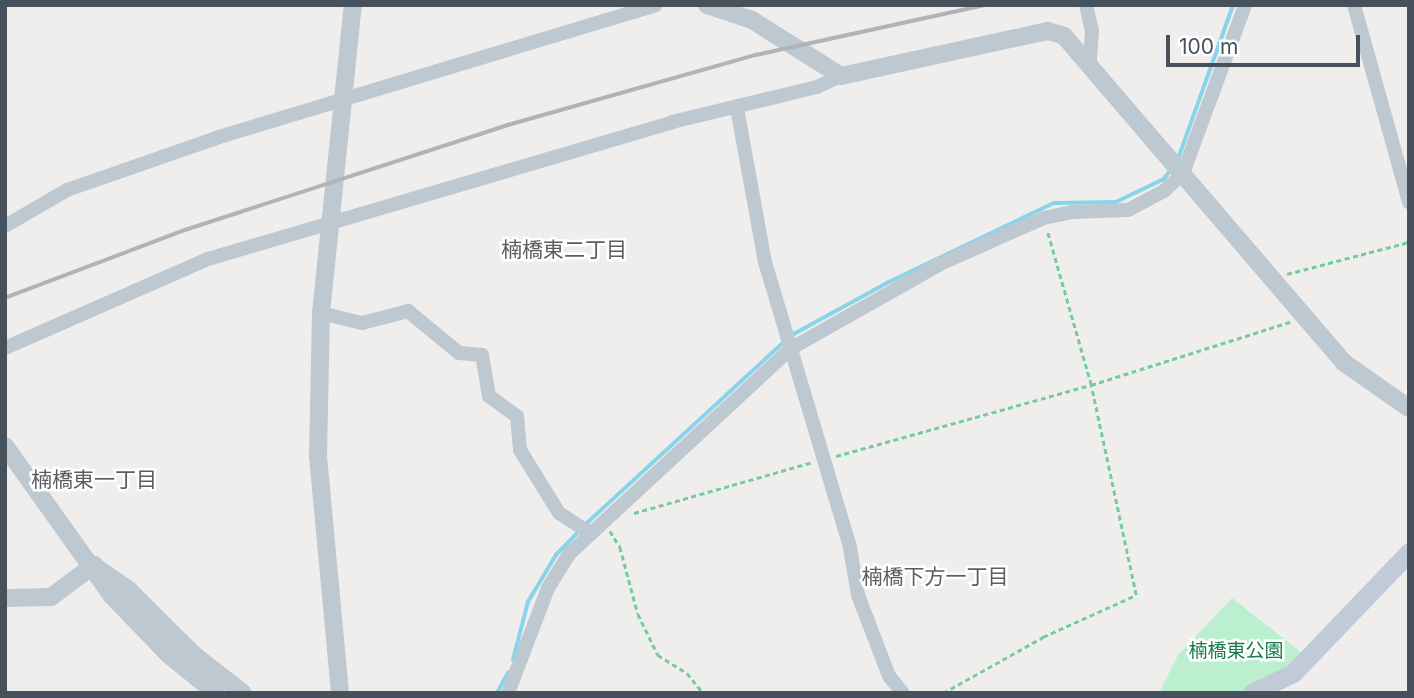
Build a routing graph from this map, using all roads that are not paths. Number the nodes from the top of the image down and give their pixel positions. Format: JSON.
{"nodes":[{"id":1,"x":353,"y":5,"type":"edge"},
{"id":2,"x":655,"y":5,"type":"edge"},
{"id":3,"x":707,"y":5,"type":"edge"},
{"id":4,"x":1086,"y":5,"type":"edge"},
{"id":5,"x":1245,"y":5,"type":"edge"},
{"id":6,"x":1354,"y":5,"type":"edge"},
{"id":7,"x":1090,"y":61,"type":"junction"},
{"id":8,"x":841,"y":76,"type":"junction"},
{"id":9,"x":343,"y":98,"type":"junction"},
{"id":10,"x":737,"y":108,"type":"junction"},
{"id":11,"x":1183,"y":173,"type":"junction"},
{"id":12,"x":1409,"y":202,"type":"edge"},
{"id":13,"x":329,"y":221,"type":"junction"},
{"id":14,"x":5,"y":226,"type":"edge"},
{"id":15,"x":321,"y":313,"type":"junction"},
{"id":16,"x":5,"y":348,"type":"edge"},
{"id":17,"x":790,"y":349,"type":"junction"},
{"id":18,"x":1409,"y":408,"type":"edge"},
{"id":19,"x":5,"y":446,"type":"edge"},
{"id":20,"x":591,"y":534,"type":"junction"},
{"id":21,"x":1409,"y":552,"type":"edge"},
{"id":22,"x":94,"y":565,"type":"junction"},
{"id":23,"x":5,"y":598,"type":"edge"},
{"id":24,"x":216,"y":693,"type":"edge"},
{"id":25,"x":243,"y":693,"type":"edge"},
{"id":26,"x":341,"y":693,"type":"edge"},
{"id":27,"x":508,"y":693,"type":"edge"},
{"id":28,"x":903,"y":693,"type":"edge"},
{"id":29,"x":1252,"y":693,"type":"edge"}],
"edges":[{"from":1,"to":9,"type":"street"},
{"from":2,"to":9,"type":"street"},
{"from":3,"to":8,"type":"street"},
{"from":4,"to":7,"type":"street"},
{"from":5,"to":11,"type":"street"},
{"from":6,"to":12,"type":"street"},
{"from":7,"to":8,"type":"street"},
{"from":7,"to":11,"type":"street"},
{"from":8,"to":10,"type":"street"},
{"from":9,"to":13,"type":"street"},
{"from":9,"to":14,"type":"street"},
{"from":10,"to":13,"type":"street"},
{"from":10,"to":17,"type":"street"},
{"from":11,"to":17,"type":"street"},
{"from":11,"to":18,"type":"street"},
{"from":13,"to":15,"type":"street"},
{"from":13,"to":16,"type":"street"},
{"from":15,"to":20,"type":"street"},
{"from":15,"to":26,"type":"street"},
{"from":17,"to":20,"type":"street"},
{"from":17,"to":28,"type":"street"},
{"from":19,"to":22,"type":"street"},
{"from":20,"to":27,"type":"street"},
{"from":21,"to":29,"type":"main road"},
{"from":22,"to":23,"type":"street"},
{"from":22,"to":24,"type":"street"},
{"from":22,"to":25,"type":"street"}]}
